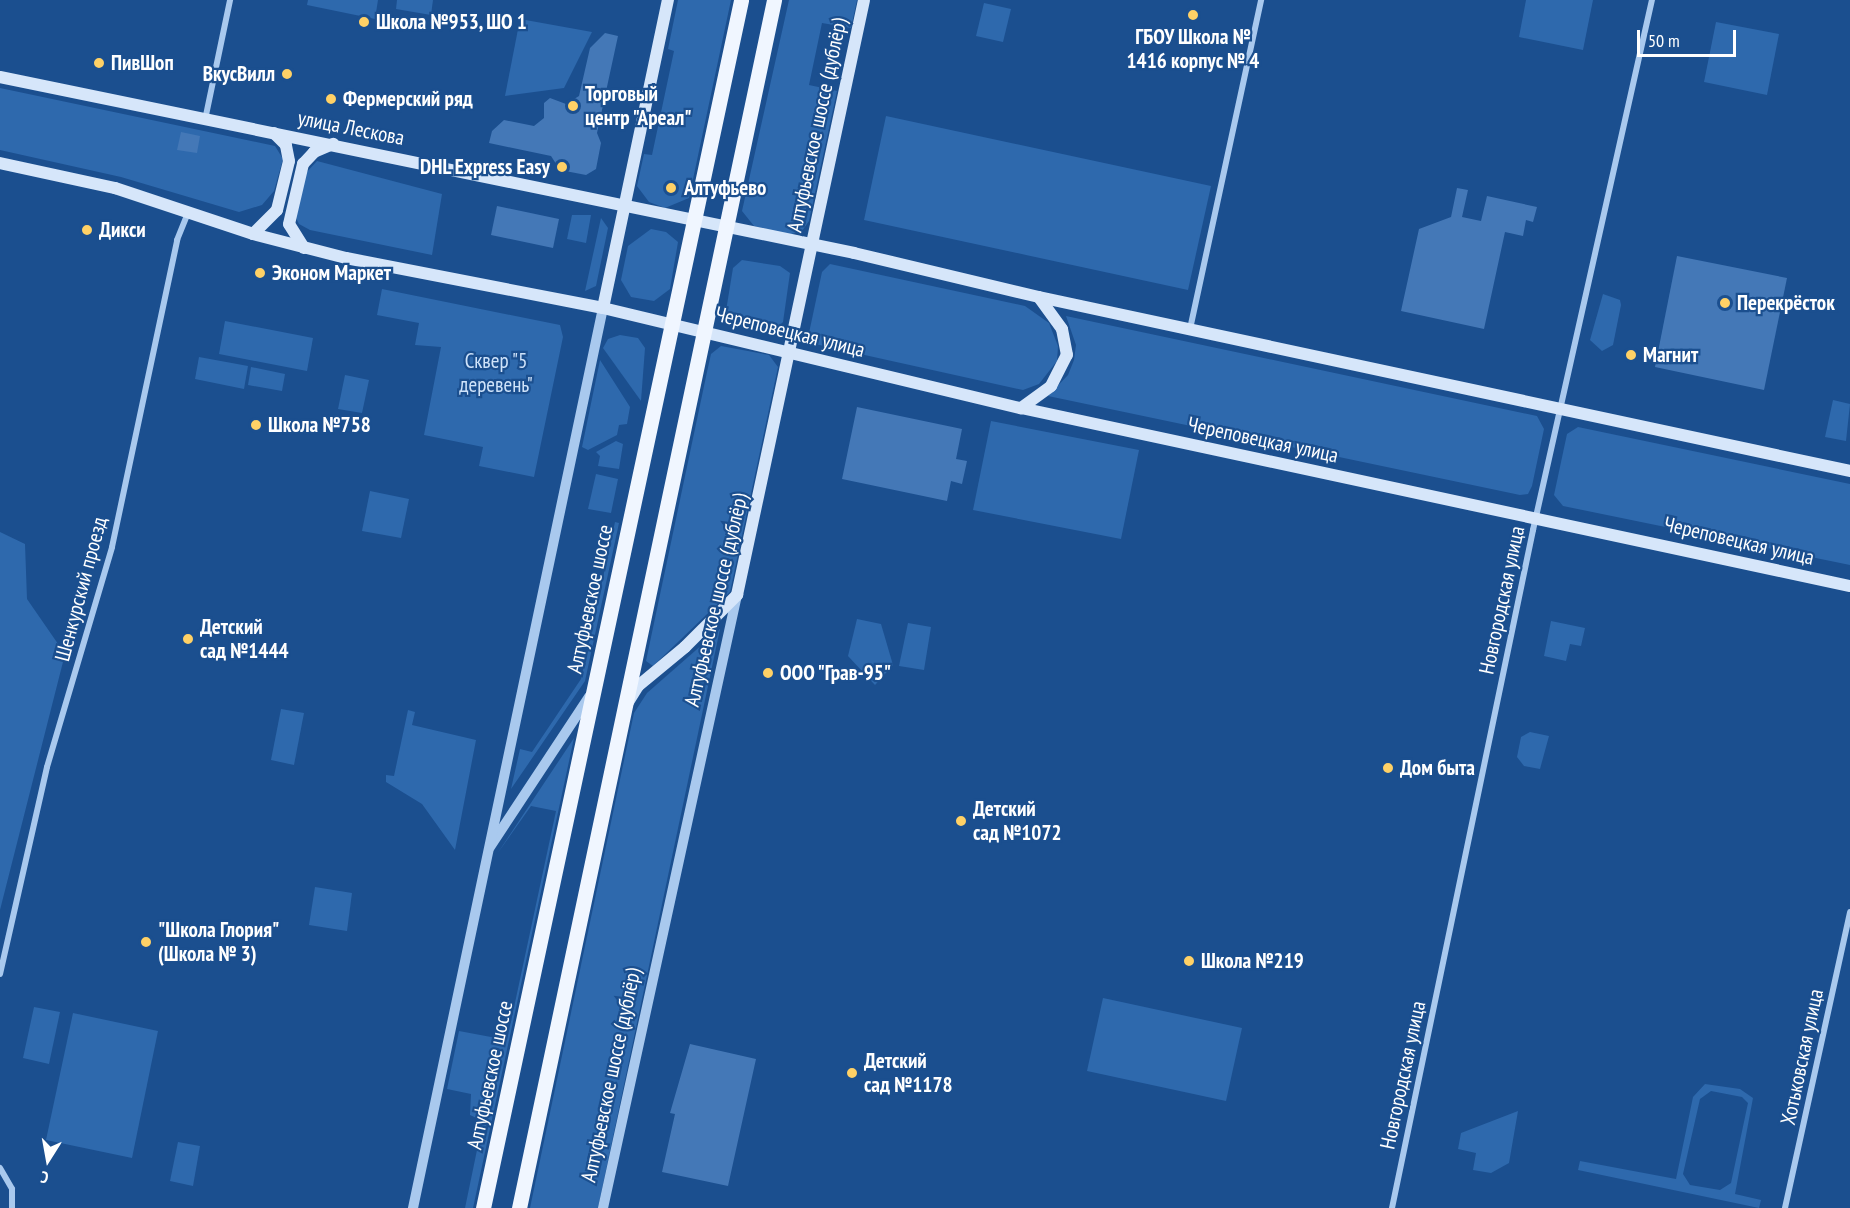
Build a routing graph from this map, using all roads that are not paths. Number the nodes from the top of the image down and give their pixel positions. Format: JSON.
{"nodes":[{"id":1,"x":230,"y":0,"type":"edge"},
{"id":2,"x":668,"y":0,"type":"edge"},
{"id":3,"x":741,"y":0,"type":"edge"},
{"id":4,"x":774,"y":0,"type":"edge"},
{"id":5,"x":864,"y":0,"type":"edge"},
{"id":6,"x":1261,"y":0,"type":"edge"},
{"id":7,"x":1652,"y":0,"type":"edge"},
{"id":8,"x":0,"y":77,"type":"edge"},
{"id":9,"x":205,"y":120,"type":"junction"},
{"id":10,"x":273,"y":133,"type":"junction"},
{"id":11,"x":334,"y":144,"type":"junction"},
{"id":12,"x":0,"y":163,"type":"edge"},
{"id":13,"x":624,"y":204,"type":"junction"},
{"id":14,"x":188,"y":213,"type":"junction"},
{"id":15,"x":693,"y":220,"type":"junction"},
{"id":16,"x":725,"y":227,"type":"junction"},
{"id":17,"x":253,"y":234,"type":"junction"},
{"id":18,"x":811,"y":246,"type":"junction"},
{"id":19,"x":304,"y":248,"type":"junction"},
{"id":20,"x":1039,"y":297,"type":"junction"},
{"id":21,"x":603,"y":308,"type":"junction"},
{"id":22,"x":671,"y":324,"type":"junction"},
{"id":23,"x":1190,"y":329,"type":"junction"},
{"id":24,"x":702,"y":331,"type":"junction"},
{"id":25,"x":789,"y":353,"type":"junction"},
{"id":26,"x":1021,"y":408,"type":"junction"},
{"id":27,"x":1560,"y":409,"type":"junction"},
{"id":28,"x":1850,"y":471,"type":"edge"},
{"id":29,"x":1537,"y":516,"type":"junction"},
{"id":30,"x":1850,"y":586,"type":"edge"},
{"id":31,"x":737,"y":595,"type":"junction"},
{"id":32,"x":592,"y":692,"type":"junction"},
{"id":33,"x":620,"y":716,"type":"junction"},
{"id":34,"x":487,"y":852,"type":"junction"},
{"id":35,"x":1850,"y":912,"type":"edge"},
{"id":36,"x":0,"y":974,"type":"edge"},
{"id":37,"x":0,"y":1168,"type":"edge"},
{"id":38,"x":12,"y":1208,"type":"edge"},
{"id":39,"x":413,"y":1208,"type":"edge"},
{"id":40,"x":483,"y":1208,"type":"edge"},
{"id":41,"x":519,"y":1208,"type":"edge"},
{"id":42,"x":603,"y":1208,"type":"edge"},
{"id":43,"x":1392,"y":1208,"type":"edge"},
{"id":44,"x":1785,"y":1208,"type":"edge"}],
"edges":[{"from":1,"to":9,"type":"street"},
{"from":2,"to":13,"type":"main road"},
{"from":3,"to":15,"type":"main road","name":"Алтуфьевское шоссе"},
{"from":4,"to":16,"type":"main road"},
{"from":5,"to":18,"type":"main road","name":"Алтуфьевское шоссе (дублёр)"},
{"from":6,"to":23,"type":"street"},
{"from":7,"to":27,"type":"street","name":"Новгородская улица"},
{"from":8,"to":9,"type":"main road","name":"улица Лескова"},
{"from":9,"to":10,"type":"main road","name":"улица Лескова"},
{"from":10,"to":11,"type":"main road","name":"улица Лескова"},
{"from":10,"to":17,"type":"main road"},
{"from":11,"to":13,"type":"main road","name":"улица Лескова"},
{"from":11,"to":19,"type":"main road"},
{"from":12,"to":14,"type":"main road"},
{"from":13,"to":15,"type":"main road","name":"улица Лескова"},
{"from":13,"to":21,"type":"main road"},
{"from":14,"to":17,"type":"main road"},
{"from":14,"to":36,"type":"street","name":"Шенкурский проезд"},
{"from":15,"to":16,"type":"main road"},
{"from":15,"to":22,"type":"main road","name":"Алтуфьевское шоссе"},
{"from":16,"to":18,"type":"main road"},
{"from":16,"to":24,"type":"main road"},
{"from":17,"to":19,"type":"main road"},
{"from":18,"to":20,"type":"main road"},
{"from":18,"to":25,"type":"main road","name":"Алтуфьевское шоссе (дублёр)"},
{"from":19,"to":21,"type":"main road"},
{"from":20,"to":23,"type":"main road"},
{"from":20,"to":26,"type":"main road"},
{"from":21,"to":22,"type":"main road"},
{"from":21,"to":34,"type":"street"},
{"from":22,"to":24,"type":"main road","name":"Череповецкая улица"},
{"from":22,"to":32,"type":"main road","name":"Алтуфьевское шоссе"},
{"from":23,"to":27,"type":"main road"},
{"from":24,"to":25,"type":"main road","name":"Череповецкая улица"},
{"from":24,"to":33,"type":"main road"},
{"from":25,"to":26,"type":"main road","name":"Череповецкая улица"},
{"from":25,"to":31,"type":"main road","name":"Алтуфьевское шоссе (дублёр)"},
{"from":26,"to":29,"type":"main road","name":"Череповецкая улица"},
{"from":27,"to":28,"type":"main road"},
{"from":27,"to":29,"type":"street","name":"Новгородская улица"},
{"from":29,"to":30,"type":"main road","name":"Череповецкая улица"},
{"from":29,"to":43,"type":"street","name":"Новгородская улица"},
{"from":31,"to":33,"type":"main road"},
{"from":31,"to":42,"type":"street","name":"Алтуфьевское шоссе (дублёр)"},
{"from":32,"to":34,"type":"street"},
{"from":32,"to":40,"type":"main road","name":"Алтуфьевское шоссе"},
{"from":33,"to":41,"type":"main road"},
{"from":34,"to":39,"type":"street"},
{"from":35,"to":44,"type":"street","name":"Хотьковская улица"},
{"from":37,"to":38,"type":"street"}]}
